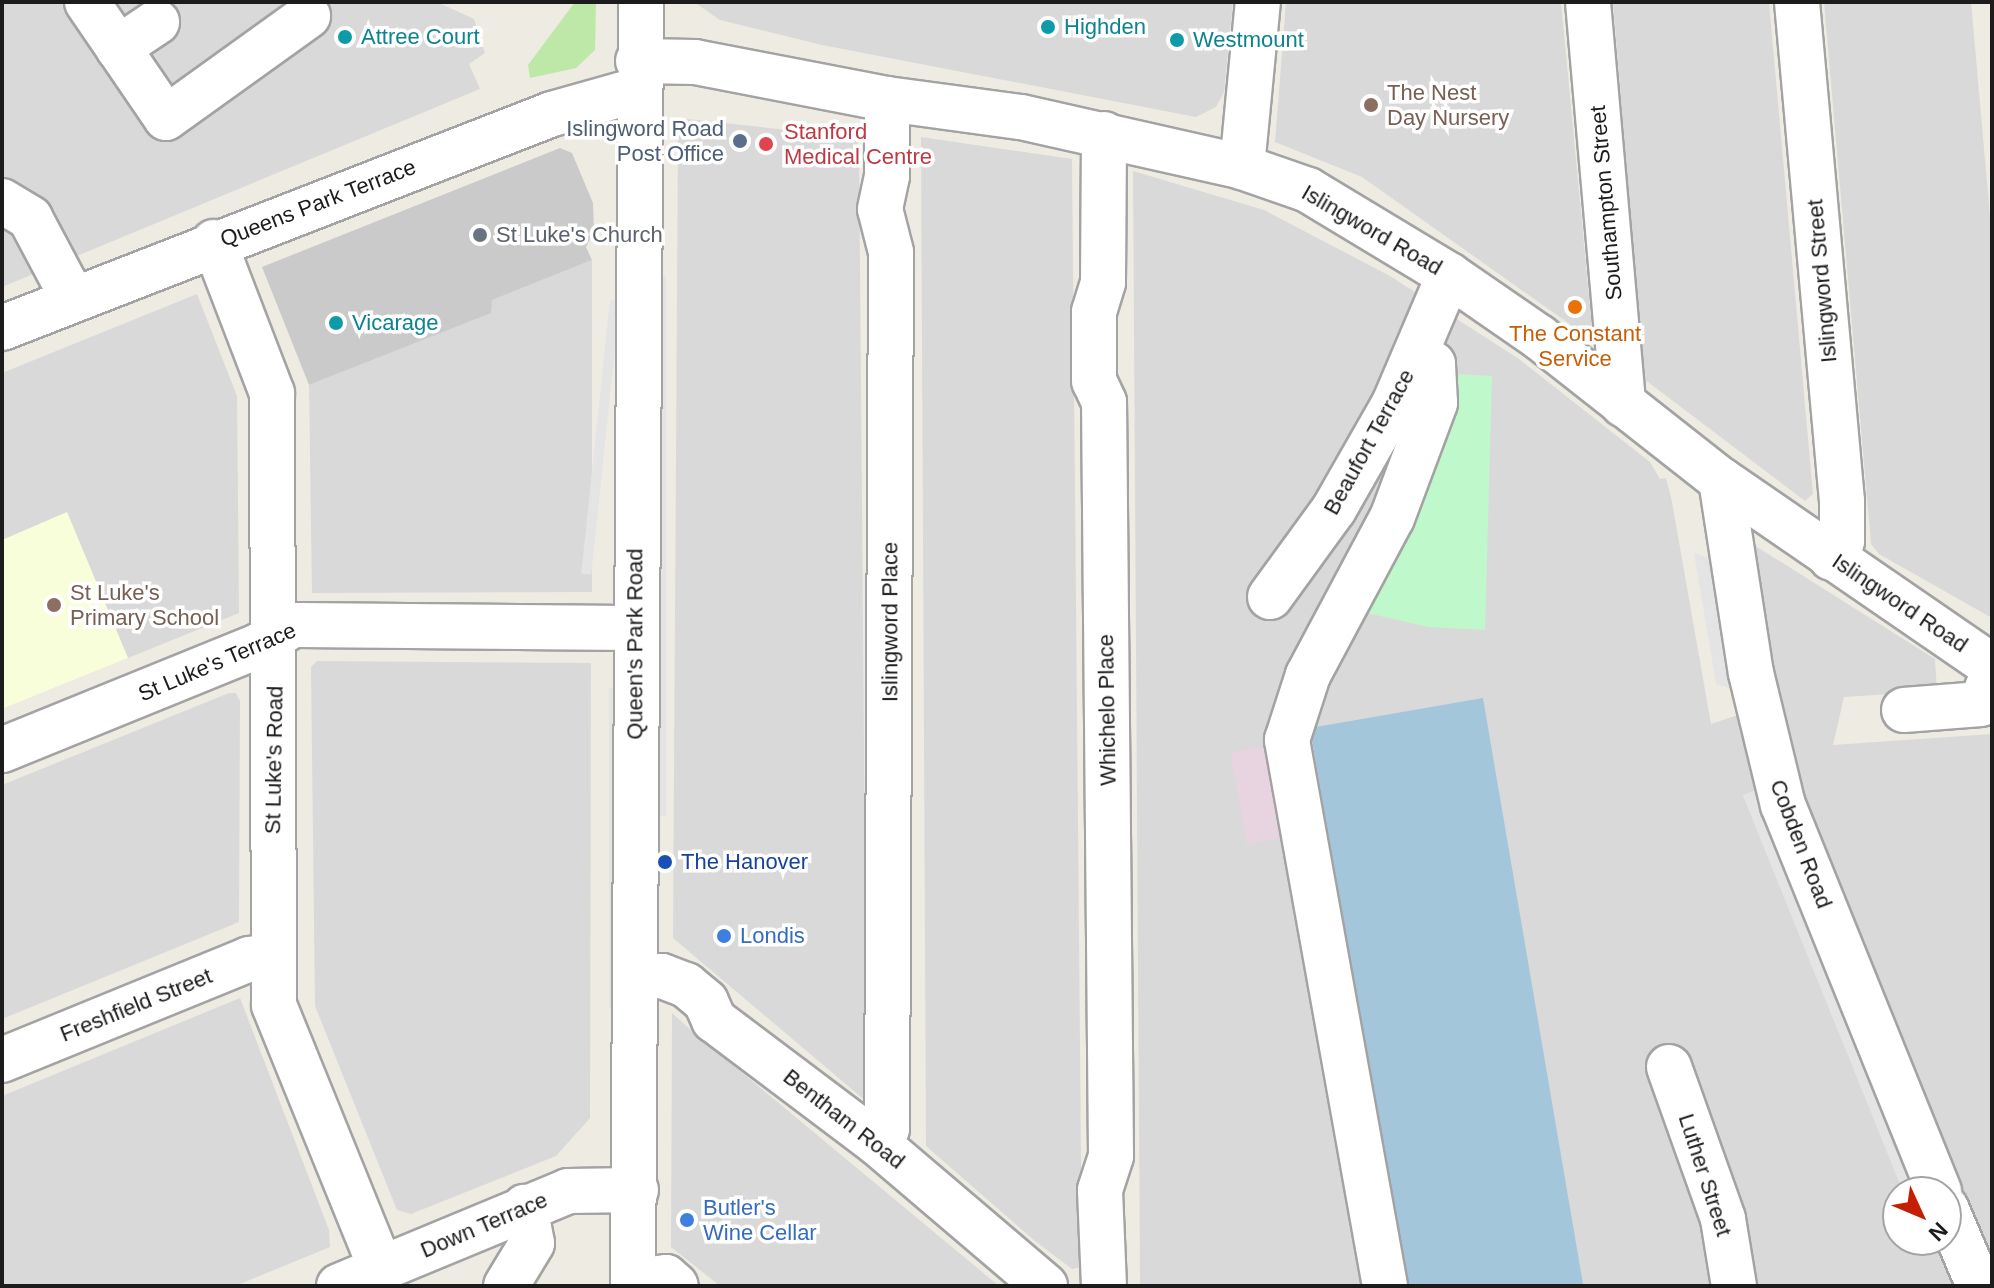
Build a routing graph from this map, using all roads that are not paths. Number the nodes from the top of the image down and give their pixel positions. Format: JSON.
{"nodes":[{"id":1,"x":87,"y":2,"type":"edge"},
{"id":2,"x":641,"y":2,"type":"edge"},
{"id":3,"x":1258,"y":2,"type":"edge"},
{"id":4,"x":1588,"y":2,"type":"edge"},
{"id":5,"x":1797,"y":2,"type":"edge"},
{"id":6,"x":308,"y":16,"type":"dead end"},
{"id":7,"x":157,"y":22,"type":"dead end"},
{"id":8,"x":118,"y":48,"type":"junction"},
{"id":9,"x":638,"y":76,"type":"junction"},
{"id":10,"x":887,"y":99,"type":"junction"},
{"id":11,"x":1104,"y":134,"type":"junction"},
{"id":12,"x":1242,"y":167,"type":"junction"},
{"id":13,"x":2,"y":201,"type":"edge"},
{"id":14,"x":214,"y":242,"type":"junction"},
{"id":15,"x":1449,"y":275,"type":"junction"},
{"id":16,"x":73,"y":299,"type":"junction"},
{"id":17,"x":2,"y":328,"type":"edge"},
{"id":18,"x":1416,"y":355,"type":"junction"},
{"id":19,"x":1623,"y":404,"type":"junction"},
{"id":20,"x":1721,"y":480,"type":"junction"},
{"id":21,"x":1831,"y":558,"type":"junction"},
{"id":22,"x":1270,"y":597,"type":"dead end"},
{"id":23,"x":633,"y":628,"type":"junction"},
{"id":24,"x":276,"y":635,"type":"junction"},
{"id":25,"x":1992,"y":666,"type":"edge"},
{"id":26,"x":1992,"y":675,"type":"edge"},
{"id":27,"x":1904,"y":710,"type":"dead end"},
{"id":28,"x":2,"y":750,"type":"edge"},
{"id":29,"x":271,"y":956,"type":"junction"},
{"id":30,"x":636,"y":977,"type":"junction"},
{"id":31,"x":2,"y":1060,"type":"edge"},
{"id":32,"x":1669,"y":1067,"type":"dead end"},
{"id":33,"x":876,"y":1142,"type":"junction"},
{"id":34,"x":1933,"y":1176,"type":"edge"},
{"id":35,"x":636,"y":1190,"type":"junction"},
{"id":36,"x":525,"y":1207,"type":"junction"},
{"id":37,"x":1962,"y":1246,"type":"edge"},
{"id":38,"x":381,"y":1269,"type":"junction"},
{"id":39,"x":633,"y":1283,"type":"edge"},
{"id":40,"x":339,"y":1286,"type":"edge"},
{"id":41,"x":506,"y":1286,"type":"edge"},
{"id":42,"x":676,"y":1286,"type":"edge"},
{"id":43,"x":1045,"y":1286,"type":"edge"},
{"id":44,"x":1104,"y":1286,"type":"edge"},
{"id":45,"x":1385,"y":1286,"type":"edge"},
{"id":46,"x":1734,"y":1286,"type":"edge"},
{"id":47,"x":1979,"y":1286,"type":"edge"}],
"edges":[{"from":1,"to":8,"type":"street"},
{"from":2,"to":9,"type":"street","name":"Queen's Park Road"},
{"from":3,"to":12,"type":"street"},
{"from":4,"to":19,"type":"street","name":"Southampton Street"},
{"from":5,"to":21,"type":"street","name":"Islingword Street"},
{"from":6,"to":8,"type":"street"},
{"from":7,"to":8,"type":"street"},
{"from":9,"to":10,"type":"street","name":"Islingword Road"},
{"from":9,"to":14,"type":"street","name":"Queens Park Terrace"},
{"from":9,"to":23,"type":"street","name":"Queen's Park Road"},
{"from":10,"to":11,"type":"street","name":"Islingword Road"},
{"from":10,"to":33,"type":"street","name":"Islingword Place"},
{"from":11,"to":12,"type":"street","name":"Islingword Road"},
{"from":11,"to":44,"type":"street","name":"Whichelo Place"},
{"from":12,"to":15,"type":"street","name":"Islingword Road"},
{"from":13,"to":16,"type":"street"},
{"from":14,"to":16,"type":"street","name":"Queens Park Terrace"},
{"from":14,"to":24,"type":"street","name":"St Luke's Road"},
{"from":15,"to":18,"type":"street","name":"Beaufort Terrace"},
{"from":15,"to":19,"type":"street","name":"Islingword Road"},
{"from":16,"to":17,"type":"street","name":"Queens Park Terrace"},
{"from":18,"to":22,"type":"street","name":"Beaufort Terrace"},
{"from":18,"to":45,"type":"street"},
{"from":19,"to":20,"type":"street","name":"Islingword Road"},
{"from":20,"to":21,"type":"street","name":"Islingword Road"},
{"from":20,"to":34,"type":"street","name":"Cobden Road"},
{"from":21,"to":25,"type":"street","name":"Islingword Road"},
{"from":23,"to":24,"type":"street","name":"St Luke's Terrace"},
{"from":23,"to":30,"type":"street","name":"Queen's Park Road"},
{"from":24,"to":28,"type":"street","name":"St Luke's Terrace"},
{"from":24,"to":29,"type":"street","name":"St Luke's Road"},
{"from":26,"to":27,"type":"street"},
{"from":29,"to":31,"type":"street","name":"Freshfield Street"},
{"from":29,"to":38,"type":"street","name":"St Luke's Road"},
{"from":30,"to":33,"type":"street","name":"Bentham Road"},
{"from":30,"to":35,"type":"street","name":"Queen's Park Road"},
{"from":32,"to":46,"type":"street","name":"Luther Street"},
{"from":33,"to":43,"type":"street","name":"Bentham Road"},
{"from":35,"to":36,"type":"street","name":"Down Terrace"},
{"from":35,"to":39,"type":"street","name":"Queen's Park Road"},
{"from":36,"to":38,"type":"street","name":"Down Terrace"},
{"from":36,"to":41,"type":"street"},
{"from":37,"to":47,"type":"street"},
{"from":38,"to":40,"type":"street","name":"Down Terrace"},
{"from":39,"to":42,"type":"street"}]}
